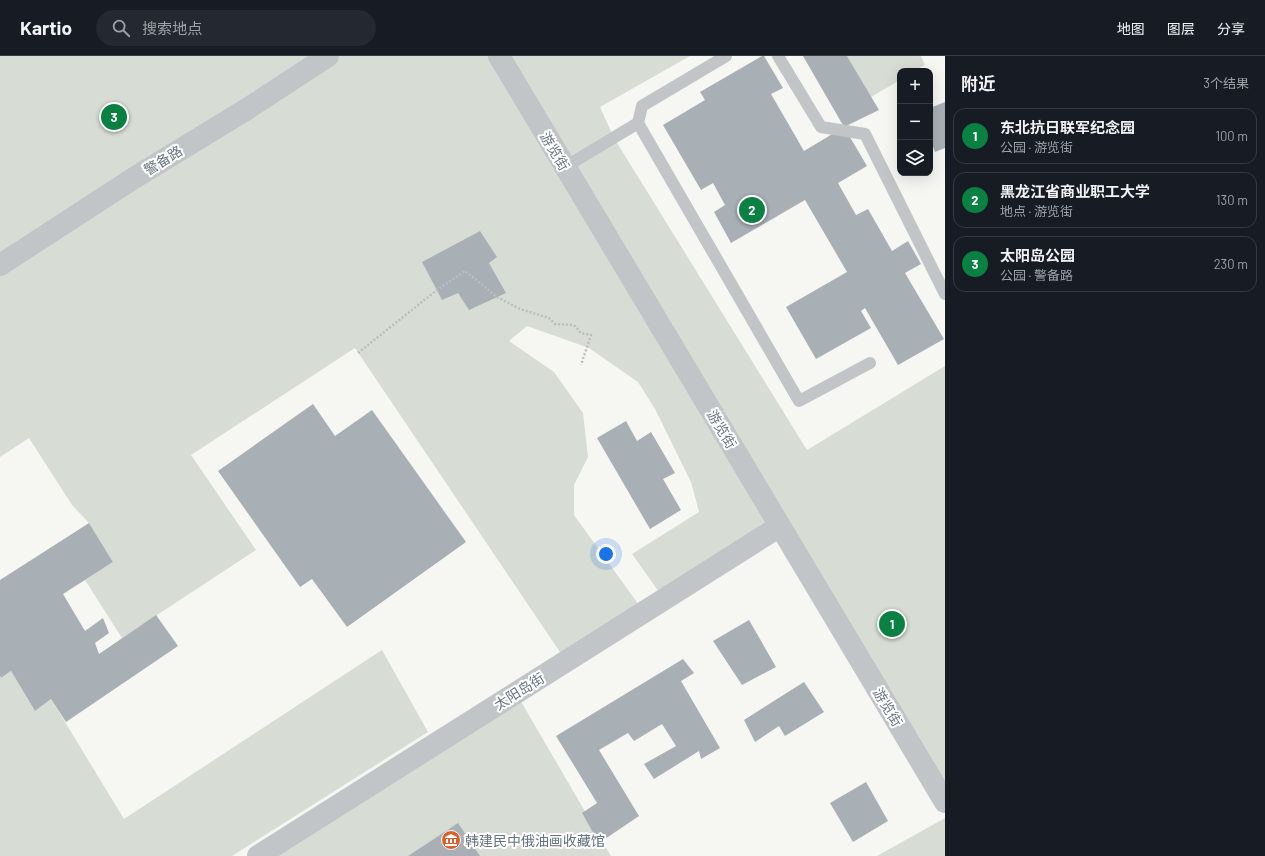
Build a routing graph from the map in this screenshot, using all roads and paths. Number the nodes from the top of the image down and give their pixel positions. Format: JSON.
{"nodes":[{"id":1,"x":328,"y":56,"type":"edge"},
{"id":2,"x":498,"y":56,"type":"edge"},
{"id":3,"x":726,"y":56,"type":"edge"},
{"id":4,"x":778,"y":56,"type":"edge"},
{"id":5,"x":638,"y":123,"type":"junction"},
{"id":6,"x":565,"y":167,"type":"junction"},
{"id":7,"x":0,"y":266,"type":"edge"},
{"id":8,"x":945,"y":294,"type":"edge"},
{"id":9,"x":358,"y":353,"type":"dead end"},
{"id":10,"x":870,"y":363,"type":"dead end"},
{"id":11,"x":581,"y":366,"type":"dead end"},
{"id":12,"x":780,"y":526,"type":"junction"},
{"id":13,"x":945,"y":802,"type":"edge"},
{"id":14,"x":258,"y":856,"type":"edge"}],
"edges":[{"from":1,"to":7,"type":"street","name":"警备路"},
{"from":2,"to":6,"type":"street","name":"游览街"},
{"from":3,"to":5,"type":"lane"},
{"from":4,"to":8,"type":"lane"},
{"from":5,"to":6,"type":"lane"},
{"from":5,"to":10,"type":"lane"},
{"from":6,"to":12,"type":"street","name":"游览街"},
{"from":9,"to":11,"type":"path"},
{"from":12,"to":13,"type":"street","name":"游览街"},
{"from":12,"to":14,"type":"street","name":"太阳岛街"}]}
